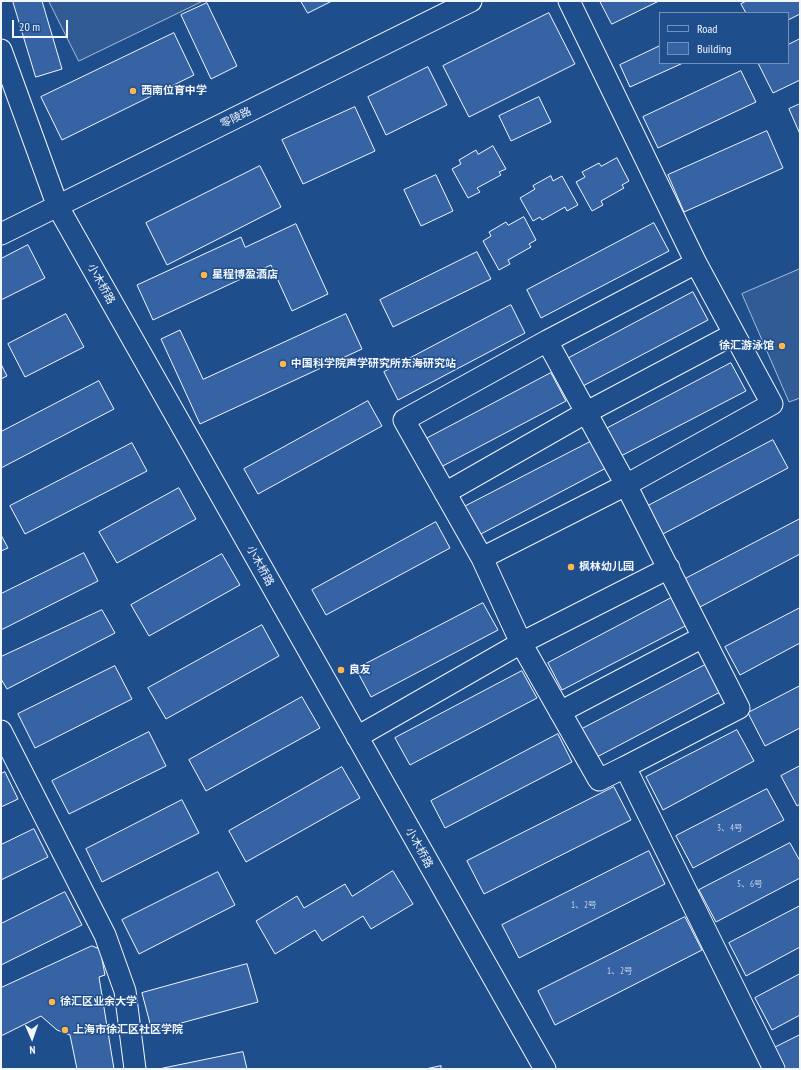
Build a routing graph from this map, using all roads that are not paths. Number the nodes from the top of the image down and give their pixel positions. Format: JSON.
{"nodes":[{"id":1,"x":471,"y":1,"type":"edge"},
{"id":2,"x":569,"y":1,"type":"edge"},
{"id":3,"x":1,"y":50,"type":"edge"},
{"id":4,"x":58,"y":207,"type":"junction"},
{"id":5,"x":1,"y":234,"type":"edge"},
{"id":6,"x":696,"y":263,"type":"junction"},
{"id":7,"x":734,"y":334,"type":"junction"},
{"id":8,"x":547,"y":341,"type":"junction"},
{"id":9,"x":587,"y":412,"type":"junction"},
{"id":10,"x":626,"y":485,"type":"junction"},
{"id":11,"x":445,"y":493,"type":"junction"},
{"id":12,"x":482,"y":558,"type":"junction"},
{"id":13,"x":668,"y":568,"type":"junction"},
{"id":14,"x":703,"y":637,"type":"junction"},
{"id":15,"x":521,"y":643,"type":"junction"},
{"id":16,"x":560,"y":712,"type":"junction"},
{"id":17,"x":1,"y":730,"type":"edge"},
{"id":18,"x":357,"y":737,"type":"junction"},
{"id":19,"x":625,"y":767,"type":"junction"},
{"id":20,"x":135,"y":1069,"type":"edge"},
{"id":21,"x":545,"y":1069,"type":"edge"},
{"id":22,"x":774,"y":1069,"type":"edge"}],
"edges":[{"from":1,"to":4,"type":"street","name":"零陵路"},
{"from":2,"to":6,"type":"street"},
{"from":3,"to":4,"type":"street","name":"小木桥路"},
{"from":4,"to":5,"type":"street","name":"零陵路"},
{"from":4,"to":18,"type":"street","name":"小木桥路"},
{"from":6,"to":7,"type":"street"},
{"from":6,"to":8,"type":"street"},
{"from":7,"to":9,"type":"street"},
{"from":7,"to":10,"type":"street"},
{"from":8,"to":9,"type":"street"},
{"from":8,"to":11,"type":"street"},
{"from":9,"to":10,"type":"street"},
{"from":9,"to":11,"type":"street"},
{"from":10,"to":12,"type":"street"},
{"from":10,"to":13,"type":"street"},
{"from":11,"to":12,"type":"street"},
{"from":12,"to":15,"type":"street"},
{"from":13,"to":14,"type":"street"},
{"from":13,"to":15,"type":"street"},
{"from":14,"to":16,"type":"street"},
{"from":14,"to":19,"type":"street"},
{"from":15,"to":16,"type":"street"},
{"from":15,"to":18,"type":"street"},
{"from":16,"to":19,"type":"street"},
{"from":17,"to":20,"type":"street"},
{"from":18,"to":21,"type":"street","name":"小木桥路"},
{"from":19,"to":22,"type":"street"}]}
